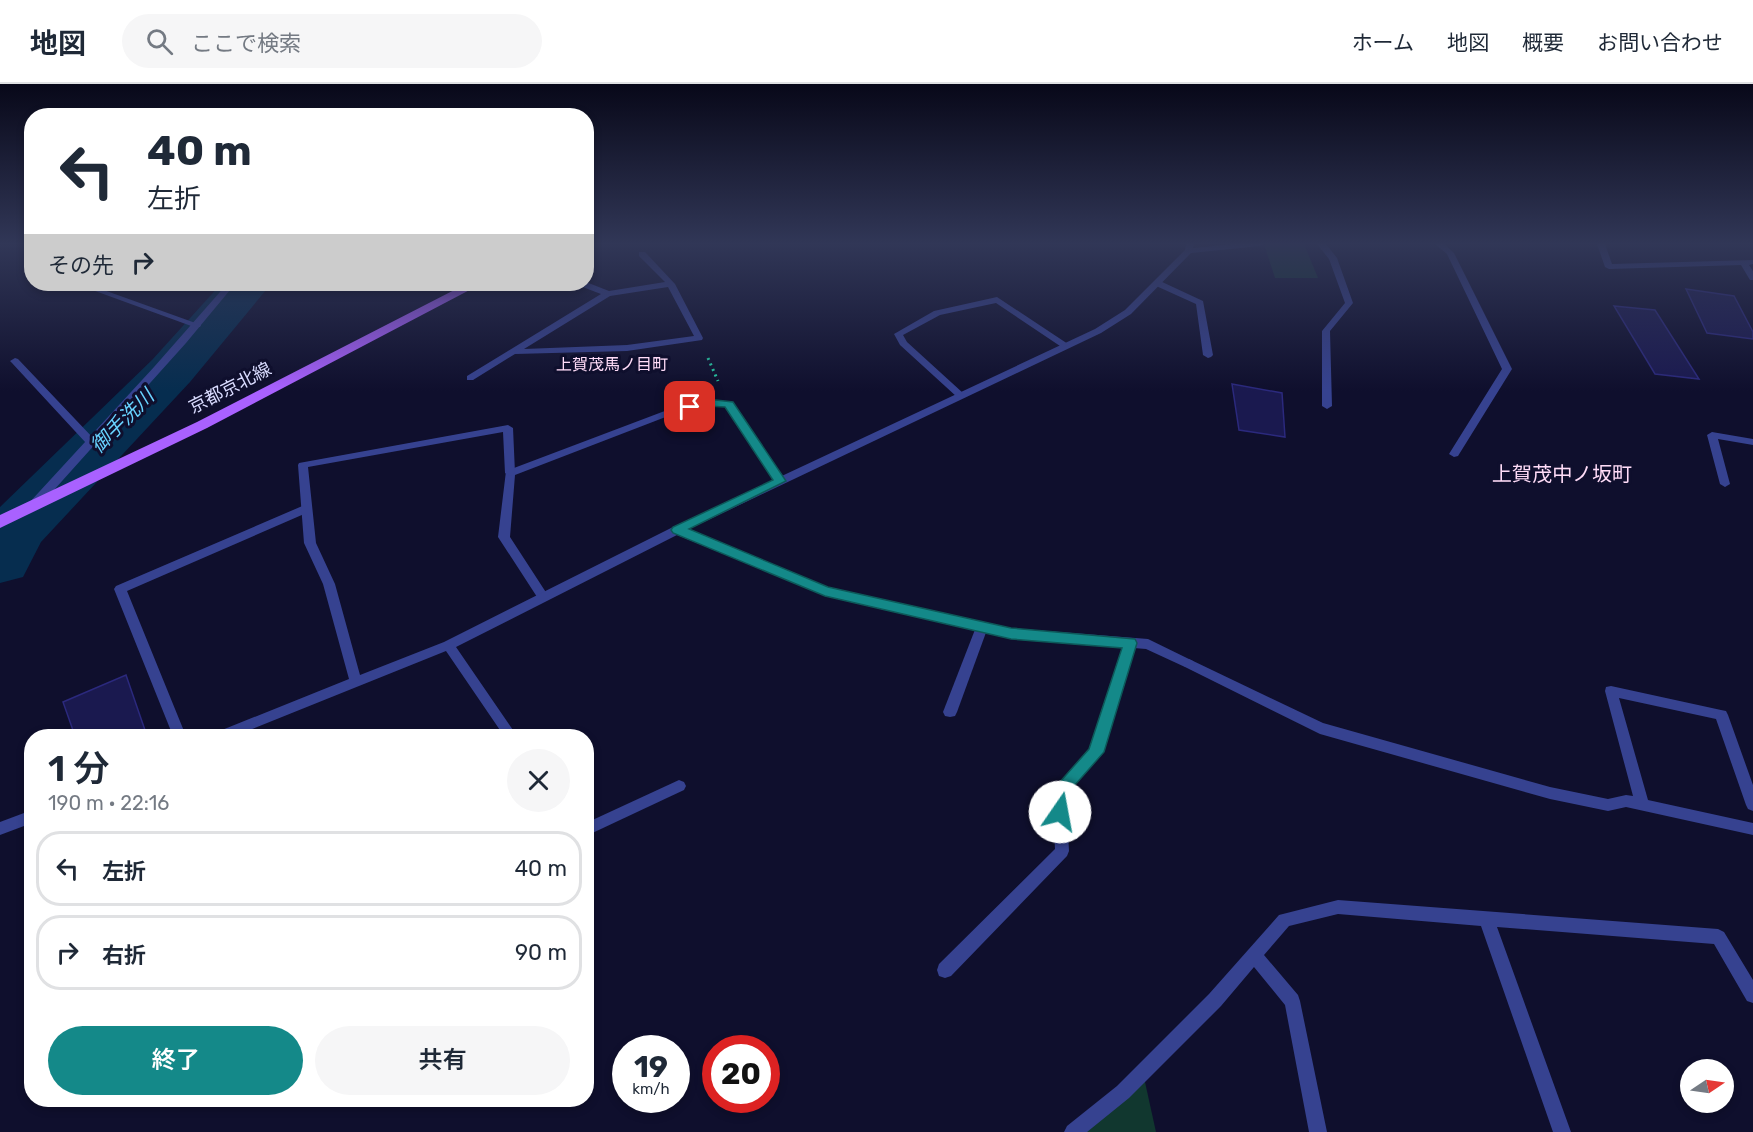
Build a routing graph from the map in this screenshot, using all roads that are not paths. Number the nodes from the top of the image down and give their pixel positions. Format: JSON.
{"nodes":[{"id":1,"x":105,"y":293,"type":"edge"},
{"id":2,"x":224,"y":293,"type":"edge"},
{"id":3,"x":457,"y":293,"type":"edge"},
{"id":4,"x":615,"y":293,"type":"edge"},
{"id":5,"x":676,"y":293,"type":"edge"},
{"id":6,"x":1148,"y":293,"type":"edge"},
{"id":7,"x":1177,"y":293,"type":"edge"},
{"id":8,"x":1345,"y":293,"type":"edge"},
{"id":9,"x":1470,"y":293,"type":"edge"},
{"id":10,"x":608,"y":294,"type":"joint"},
{"id":11,"x":197,"y":325,"type":"junction"},
{"id":12,"x":1066,"y":346,"type":"junction"},
{"id":13,"x":516,"y":352,"type":"junction"},
{"id":14,"x":1208,"y":355,"type":"dead end"},
{"id":15,"x":15,"y":362,"type":"dead end"},
{"id":16,"x":470,"y":378,"type":"dead end"},
{"id":17,"x":960,"y":395,"type":"junction"},
{"id":18,"x":1327,"y":406,"type":"dead end"},
{"id":19,"x":90,"y":441,"type":"junction"},
{"id":20,"x":1753,"y":442,"type":"edge"},
{"id":21,"x":1454,"y":454,"type":"dead end"},
{"id":22,"x":510,"y":473,"type":"junction"},
{"id":23,"x":780,"y":481,"type":"junction"},
{"id":24,"x":1725,"y":484,"type":"dead end"},
{"id":25,"x":307,"y":508,"type":"junction"},
{"id":26,"x":29,"y":510,"type":"junction"},
{"id":27,"x":0,"y":522,"type":"edge"},
{"id":28,"x":678,"y":530,"type":"junction"},
{"id":29,"x":543,"y":597,"type":"junction"},
{"id":30,"x":982,"y":627,"type":"junction"},
{"id":31,"x":1130,"y":643,"type":"junction"},
{"id":32,"x":448,"y":645,"type":"junction"},
{"id":33,"x":356,"y":682,"type":"junction"},
{"id":34,"x":950,"y":712,"type":"dead end"},
{"id":35,"x":176,"y":729,"type":"edge"},
{"id":36,"x":239,"y":729,"type":"edge"},
{"id":37,"x":506,"y":729,"type":"edge"},
{"id":38,"x":679,"y":786,"type":"dead end"},
{"id":39,"x":1642,"y":804,"type":"junction"},
{"id":40,"x":1753,"y":805,"type":"edge"},
{"id":41,"x":24,"y":819,"type":"edge"},
{"id":42,"x":594,"y":826,"type":"edge"},
{"id":43,"x":0,"y":829,"type":"edge"},
{"id":44,"x":1753,"y":829,"type":"edge"},
{"id":45,"x":1486,"y":919,"type":"junction"},
{"id":46,"x":1254,"y":955,"type":"junction"},
{"id":47,"x":945,"y":970,"type":"dead end"},
{"id":48,"x":1753,"y":995,"type":"edge"},
{"id":49,"x":1073,"y":1132,"type":"edge"},
{"id":50,"x":1318,"y":1132,"type":"edge"},
{"id":51,"x":1562,"y":1132,"type":"edge"}],
"edges":[{"from":1,"to":11,"type":"street"},
{"from":2,"to":11,"type":"street"},
{"from":3,"to":26,"type":"main road","name":"京都京北線"},
{"from":4,"to":10,"type":"street"},
{"from":5,"to":13,"type":"street"},
{"from":6,"to":12,"type":"street"},
{"from":7,"to":14,"type":"street"},
{"from":8,"to":18,"type":"street"},
{"from":9,"to":21,"type":"street"},
{"from":10,"to":13,"type":"street"},
{"from":11,"to":19,"type":"street"},
{"from":12,"to":17,"type":"street"},
{"from":12,"to":17,"type":"street"},
{"from":13,"to":16,"type":"street"},
{"from":15,"to":19,"type":"street"},
{"from":17,"to":23,"type":"street"},
{"from":19,"to":26,"type":"street"},
{"from":20,"to":24,"type":"street"},
{"from":22,"to":23,"type":"street"},
{"from":22,"to":25,"type":"street"},
{"from":22,"to":29,"type":"street"},
{"from":23,"to":28,"type":"street"},
{"from":25,"to":33,"type":"street"},
{"from":25,"to":35,"type":"street"},
{"from":26,"to":27,"type":"main road","name":"京都京北線"},
{"from":28,"to":29,"type":"street"},
{"from":28,"to":30,"type":"street"},
{"from":29,"to":32,"type":"street"},
{"from":30,"to":31,"type":"street"},
{"from":30,"to":34,"type":"street"},
{"from":31,"to":39,"type":"street"},
{"from":31,"to":47,"type":"street"},
{"from":32,"to":33,"type":"street"},
{"from":32,"to":37,"type":"street"},
{"from":33,"to":36,"type":"street"},
{"from":38,"to":42,"type":"street"},
{"from":39,"to":40,"type":"street"},
{"from":39,"to":44,"type":"street"},
{"from":41,"to":43,"type":"street"},
{"from":45,"to":46,"type":"street"},
{"from":45,"to":48,"type":"street"},
{"from":45,"to":51,"type":"street"},
{"from":46,"to":49,"type":"street"},
{"from":46,"to":50,"type":"street"}]}
